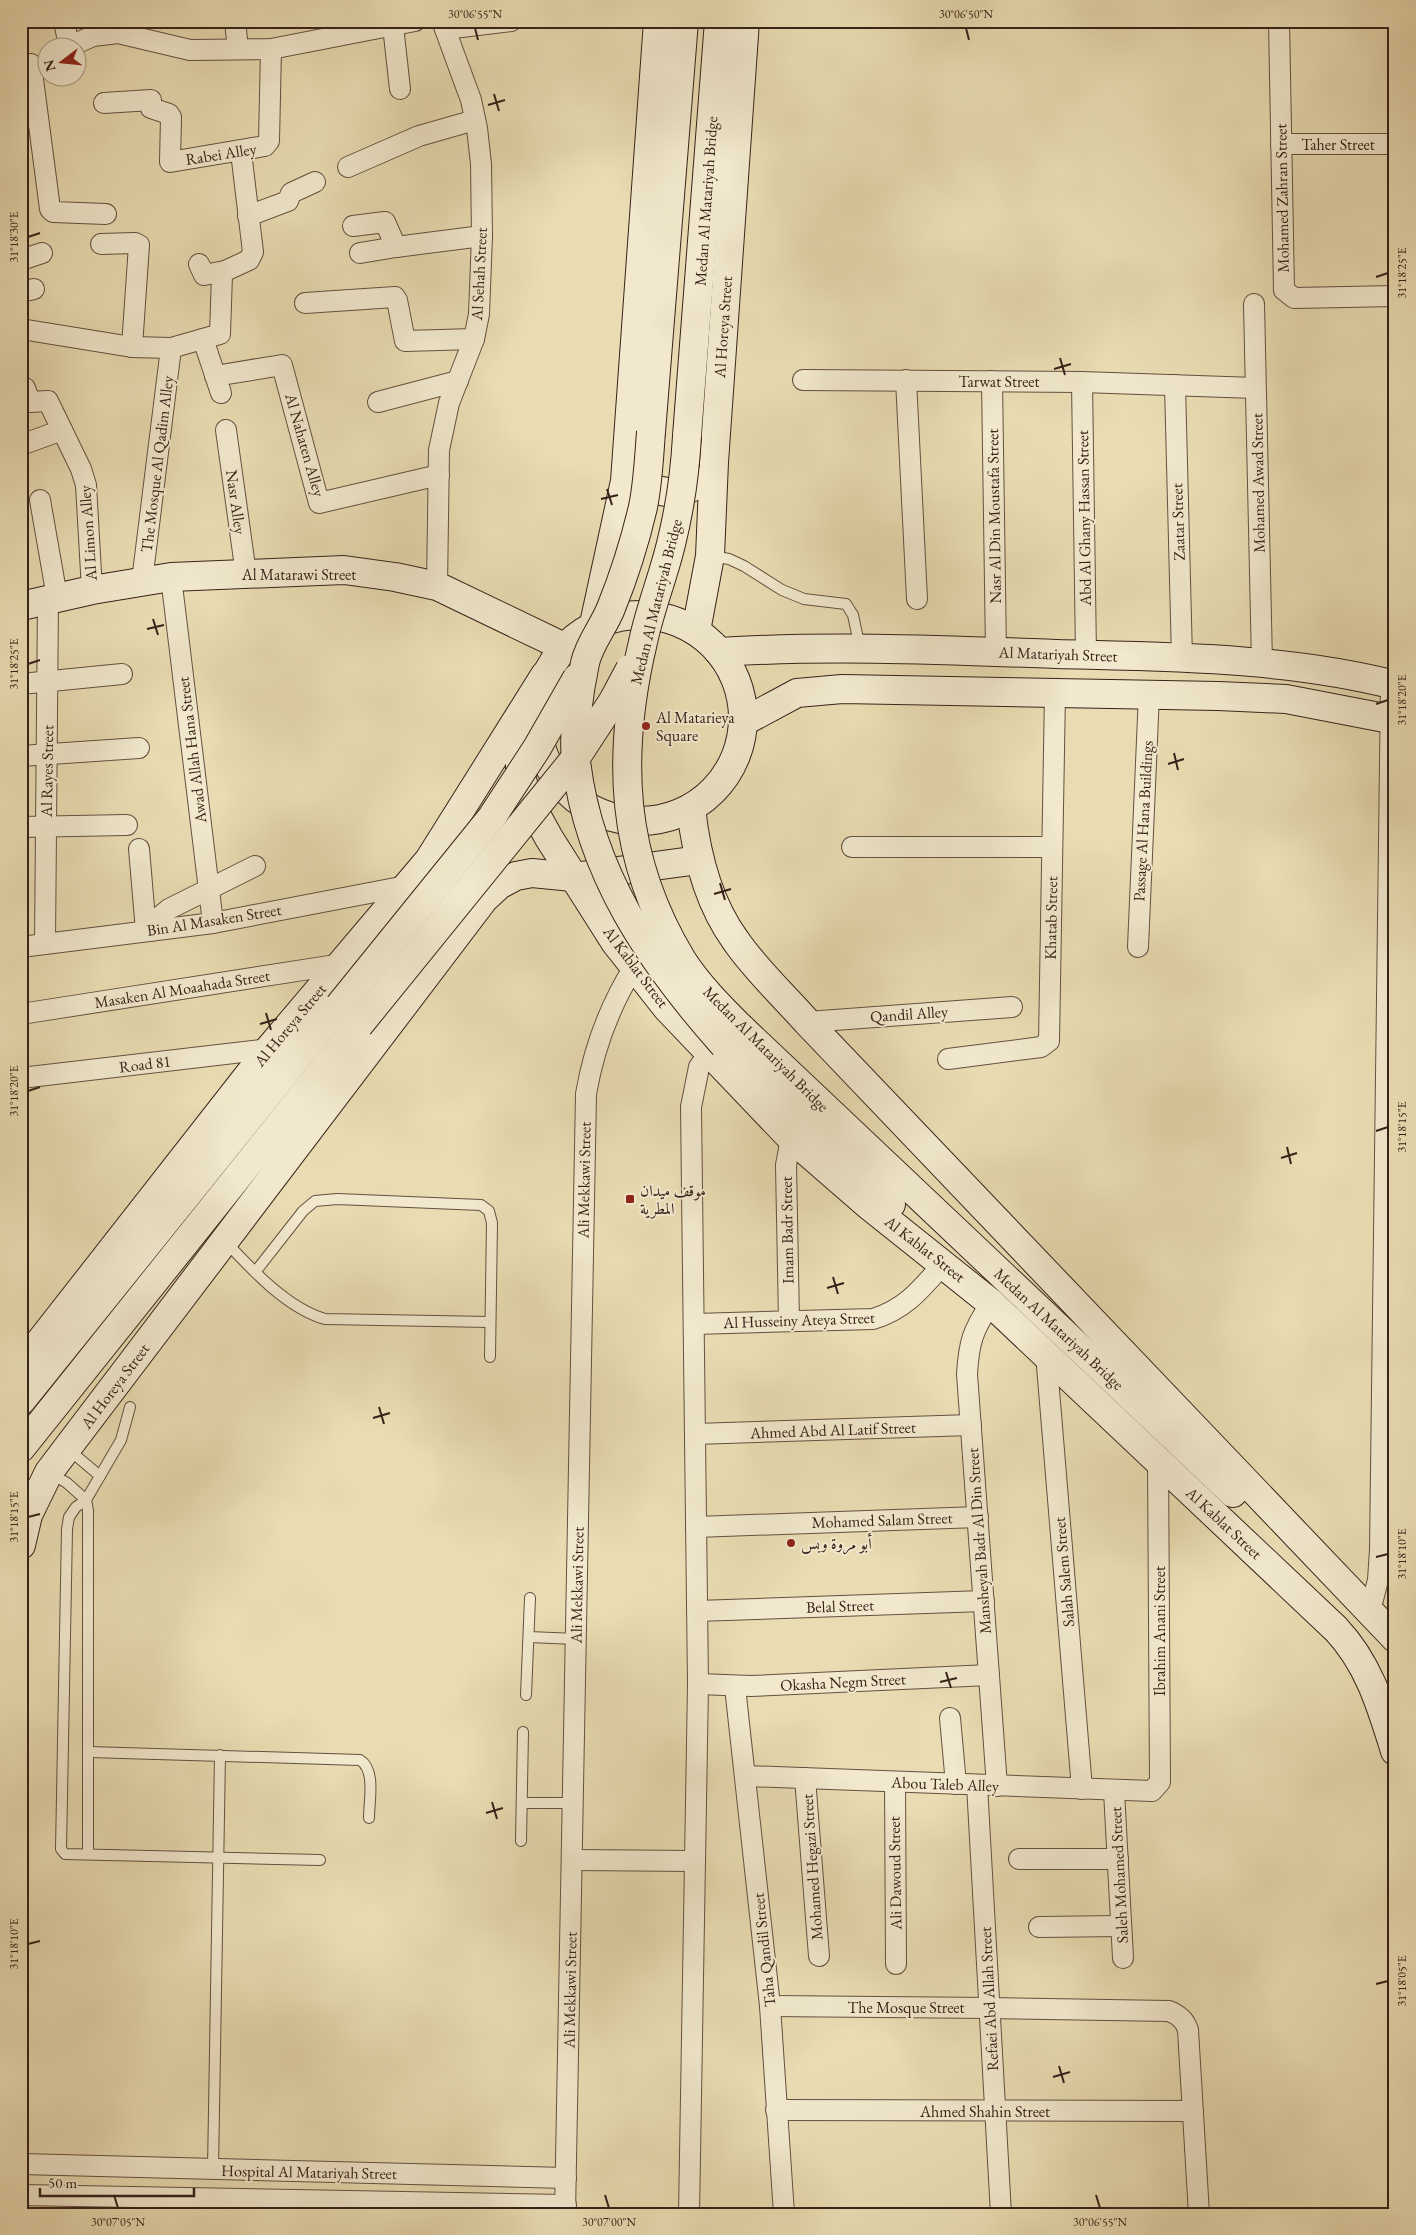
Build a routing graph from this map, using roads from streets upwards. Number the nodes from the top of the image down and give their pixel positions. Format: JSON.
{"nodes":[{"id":1,"x":64,"y":21,"type":"edge"},
{"id":2,"x":235,"y":21,"type":"edge"},
{"id":3,"x":415,"y":21,"type":"edge"},
{"id":4,"x":511,"y":21,"type":"edge"},
{"id":5,"x":658,"y":21,"type":"edge"},
{"id":6,"x":684,"y":21,"type":"edge"},
{"id":7,"x":719,"y":21,"type":"edge"},
{"id":8,"x":745,"y":21,"type":"edge"},
{"id":9,"x":1279,"y":21,"type":"edge"},
{"id":10,"x":443,"y":25,"type":"edge"},
{"id":11,"x":393,"y":26,"type":"junction"},
{"id":12,"x":336,"y":29,"type":"edge"},
{"id":13,"x":67,"y":38,"type":"edge"},
{"id":14,"x":88,"y":38,"type":"edge"},
{"id":15,"x":238,"y":49,"type":"junction"},
{"id":16,"x":272,"y":49,"type":"junction"},
{"id":17,"x":33,"y":63,"type":"edge"},
{"id":18,"x":400,"y":89,"type":"dead end"},
{"id":19,"x":104,"y":103,"type":"dead end"},
{"id":20,"x":475,"y":120,"type":"junction"},
{"id":21,"x":1281,"y":144,"type":"junction"},
{"id":22,"x":1395,"y":144,"type":"edge"},
{"id":23,"x":241,"y":152,"type":"junction"},
{"id":24,"x":348,"y":167,"type":"dead end"},
{"id":25,"x":315,"y":182,"type":"dead end"},
{"id":26,"x":106,"y":214,"type":"dead end"},
{"id":27,"x":248,"y":216,"type":"junction"},
{"id":28,"x":353,"y":226,"type":"dead end"},
{"id":29,"x":482,"y":236,"type":"junction"},
{"id":30,"x":101,"y":244,"type":"dead end"},
{"id":31,"x":396,"y":247,"type":"junction"},
{"id":32,"x":42,"y":253,"type":"dead end"},
{"id":33,"x":360,"y":253,"type":"dead end"},
{"id":34,"x":21,"y":260,"type":"edge"},
{"id":35,"x":199,"y":264,"type":"dead end"},
{"id":36,"x":224,"y":271,"type":"junction"},
{"id":37,"x":1395,"y":296,"type":"edge"},
{"id":38,"x":305,"y":303,"type":"dead end"},
{"id":39,"x":1254,"y":304,"type":"dead end"},
{"id":40,"x":21,"y":329,"type":"edge"},
{"id":41,"x":203,"y":339,"type":"junction"},
{"id":42,"x":474,"y":339,"type":"junction"},
{"id":43,"x":132,"y":347,"type":"junction"},
{"id":44,"x":171,"y":348,"type":"junction"},
{"id":45,"x":802,"y":380,"type":"dead end"},
{"id":46,"x":906,"y":380,"type":"junction"},
{"id":47,"x":992,"y":381,"type":"junction"},
{"id":48,"x":458,"y":382,"type":"junction"},
{"id":49,"x":1082,"y":382,"type":"junction"},
{"id":50,"x":1174,"y":385,"type":"junction"},
{"id":51,"x":21,"y":386,"type":"edge"},
{"id":52,"x":1255,"y":388,"type":"junction"},
{"id":53,"x":378,"y":402,"type":"dead end"},
{"id":54,"x":62,"y":430,"type":"junction"},
{"id":55,"x":226,"y":430,"type":"dead end"},
{"id":56,"x":21,"y":444,"type":"edge"},
{"id":57,"x":627,"y":452,"type":"junction"},
{"id":58,"x":714,"y":462,"type":"junction"},
{"id":59,"x":439,"y":475,"type":"junction"},
{"id":60,"x":40,"y":500,"type":"dead end"},
{"id":61,"x":246,"y":574,"type":"junction"},
{"id":62,"x":171,"y":577,"type":"junction"},
{"id":63,"x":142,"y":580,"type":"junction"},
{"id":64,"x":437,"y":586,"type":"junction"},
{"id":65,"x":92,"y":590,"type":"junction"},
{"id":66,"x":53,"y":598,"type":"junction"},
{"id":67,"x":917,"y":599,"type":"dead end"},
{"id":68,"x":21,"y":606,"type":"edge"},
{"id":69,"x":594,"y":624,"type":"junction"},
{"id":70,"x":696,"y":631,"type":"junction"},
{"id":71,"x":643,"y":642,"type":"junction"},
{"id":72,"x":852,"y":649,"type":"junction"},
{"id":73,"x":719,"y":652,"type":"junction"},
{"id":74,"x":996,"y":652,"type":"junction"},
{"id":75,"x":574,"y":654,"type":"junction"},
{"id":76,"x":1086,"y":655,"type":"junction"},
{"id":77,"x":1182,"y":658,"type":"junction"},
{"id":78,"x":1262,"y":663,"type":"junction"},
{"id":79,"x":122,"y":674,"type":"dead end"},
{"id":80,"x":545,"y":675,"type":"junction"},
{"id":81,"x":48,"y":681,"type":"junction"},
{"id":82,"x":21,"y":684,"type":"edge"},
{"id":83,"x":1393,"y":684,"type":"edge"},
{"id":84,"x":842,"y":689,"type":"junction"},
{"id":85,"x":1055,"y":692,"type":"junction"},
{"id":86,"x":1149,"y":694,"type":"junction"},
{"id":87,"x":536,"y":713,"type":"junction"},
{"id":88,"x":1393,"y":719,"type":"edge"},
{"id":89,"x":743,"y":722,"type":"junction"},
{"id":90,"x":139,"y":748,"type":"dead end"},
{"id":91,"x":48,"y":754,"type":"junction"},
{"id":92,"x":21,"y":756,"type":"edge"},
{"id":93,"x":691,"y":808,"type":"junction"},
{"id":94,"x":128,"y":825,"type":"dead end"},
{"id":95,"x":47,"y":826,"type":"junction"},
{"id":96,"x":21,"y":827,"type":"edge"},
{"id":97,"x":852,"y":846,"type":"dead end"},
{"id":98,"x":1052,"y":847,"type":"junction"},
{"id":99,"x":138,"y":849,"type":"dead end"},
{"id":100,"x":429,"y":860,"type":"junction"},
{"id":101,"x":700,"y":860,"type":"junction"},
{"id":102,"x":255,"y":866,"type":"dead end"},
{"id":103,"x":573,"y":877,"type":"junction"},
{"id":104,"x":406,"y":886,"type":"junction"},
{"id":105,"x":209,"y":889,"type":"junction"},
{"id":106,"x":484,"y":899,"type":"junction"},
{"id":107,"x":213,"y":923,"type":"junction"},
{"id":108,"x":148,"y":931,"type":"junction"},
{"id":109,"x":45,"y":944,"type":"junction"},
{"id":110,"x":21,"y":947,"type":"edge"},
{"id":111,"x":1138,"y":947,"type":"dead end"},
{"id":112,"x":342,"y":964,"type":"junction"},
{"id":113,"x":634,"y":967,"type":"junction"},
{"id":114,"x":1012,"y":1006,"type":"dead end"},
{"id":115,"x":21,"y":1014,"type":"edge"},
{"id":116,"x":807,"y":1022,"type":"junction"},
{"id":117,"x":725,"y":1042,"type":"junction"},
{"id":118,"x":269,"y":1049,"type":"junction"},
{"id":119,"x":948,"y":1059,"type":"dead end"},
{"id":120,"x":21,"y":1078,"type":"edge"},
{"id":121,"x":791,"y":1138,"type":"junction"},
{"id":122,"x":1390,"y":1250,"type":"edge"},
{"id":123,"x":934,"y":1256,"type":"junction"},
{"id":124,"x":992,"y":1303,"type":"junction"},
{"id":125,"x":789,"y":1321,"type":"junction"},
{"id":126,"x":694,"y":1324,"type":"junction"},
{"id":127,"x":1046,"y":1354,"type":"junction"},
{"id":128,"x":21,"y":1366,"type":"edge"},
{"id":129,"x":21,"y":1401,"type":"edge"},
{"id":130,"x":971,"y":1425,"type":"junction"},
{"id":131,"x":695,"y":1434,"type":"junction"},
{"id":132,"x":21,"y":1448,"type":"edge"},
{"id":133,"x":1158,"y":1460,"type":"junction"},
{"id":134,"x":978,"y":1517,"type":"junction"},
{"id":135,"x":696,"y":1527,"type":"junction"},
{"id":136,"x":21,"y":1544,"type":"edge"},
{"id":137,"x":1339,"y":1578,"type":"junction"},
{"id":138,"x":984,"y":1601,"type":"junction"},
{"id":139,"x":1370,"y":1610,"type":"junction"},
{"id":140,"x":697,"y":1611,"type":"junction"},
{"id":141,"x":1395,"y":1638,"type":"edge"},
{"id":142,"x":989,"y":1675,"type":"junction"},
{"id":143,"x":698,"y":1684,"type":"junction"},
{"id":144,"x":735,"y":1687,"type":"junction"},
{"id":145,"x":950,"y":1718,"type":"dead end"},
{"id":146,"x":1395,"y":1751,"type":"edge"},
{"id":147,"x":746,"y":1776,"type":"junction"},
{"id":148,"x":806,"y":1778,"type":"junction"},
{"id":149,"x":894,"y":1782,"type":"junction"},
{"id":150,"x":956,"y":1784,"type":"junction"},
{"id":151,"x":977,"y":1785,"type":"junction"},
{"id":152,"x":997,"y":1786,"type":"junction"},
{"id":153,"x":1082,"y":1789,"type":"junction"},
{"id":154,"x":1114,"y":1791,"type":"junction"},
{"id":155,"x":1144,"y":1792,"type":"joint"},
{"id":156,"x":1019,"y":1859,"type":"dead end"},
{"id":157,"x":1118,"y":1859,"type":"junction"},
{"id":158,"x":572,"y":1860,"type":"junction"},
{"id":159,"x":695,"y":1861,"type":"junction"},
{"id":160,"x":1121,"y":1926,"type":"junction"},
{"id":161,"x":1039,"y":1927,"type":"dead end"},
{"id":162,"x":819,"y":1956,"type":"dead end"},
{"id":163,"x":1123,"y":1958,"type":"dead end"},
{"id":164,"x":896,"y":1964,"type":"dead end"},
{"id":165,"x":770,"y":2006,"type":"junction"},
{"id":166,"x":989,"y":2008,"type":"junction"},
{"id":167,"x":776,"y":2110,"type":"junction"},
{"id":168,"x":996,"y":2111,"type":"junction"},
{"id":169,"x":1193,"y":2111,"type":"junction"},
{"id":170,"x":21,"y":2164,"type":"edge"},
{"id":171,"x":566,"y":2178,"type":"junction"},
{"id":172,"x":21,"y":2195,"type":"edge"},
{"id":173,"x":262,"y":2207,"type":"edge"},
{"id":174,"x":337,"y":2208,"type":"edge"},
{"id":175,"x":501,"y":2209,"type":"edge"},
{"id":176,"x":566,"y":2210,"type":"edge"},
{"id":177,"x":689,"y":2214,"type":"edge"},
{"id":178,"x":784,"y":2214,"type":"edge"},
{"id":179,"x":1001,"y":2214,"type":"edge"},
{"id":180,"x":1199,"y":2214,"type":"edge"}],
"edges":[{"from":1,"to":13,"type":"street"},
{"from":2,"to":15,"type":"street"},
{"from":3,"to":11,"type":"street"},
{"from":4,"to":10,"type":"street"},
{"from":5,"to":57,"type":"main road"},
{"from":6,"to":75,"type":"main road","name":"Medan Al Matariyah Bridge","bridge":true},
{"from":7,"to":71,"type":"main road","name":"Medan Al Matariyah Bridge","bridge":true},
{"from":8,"to":58,"type":"main road","name":"Al Horeya Street"},
{"from":9,"to":21,"type":"street","name":"Mohamed Zahran Street"},
{"from":10,"to":20,"type":"street","name":"Al Sehah Street"},
{"from":11,"to":12,"type":"street"},
{"from":11,"to":18,"type":"street"},
{"from":12,"to":16,"type":"street"},
{"from":14,"to":15,"type":"street"},
{"from":15,"to":16,"type":"street"},
{"from":16,"to":23,"type":"street","name":"Rabei Alley"},
{"from":17,"to":26,"type":"street"},
{"from":19,"to":23,"type":"street","name":"Rabei Alley"},
{"from":20,"to":24,"type":"street"},
{"from":20,"to":29,"type":"street","name":"Al Sehah Street"},
{"from":21,"to":22,"type":"street","name":"Taher Street"},
{"from":21,"to":37,"type":"street","name":"Mohamed Zahran Street"},
{"from":23,"to":27,"type":"street"},
{"from":25,"to":27,"type":"street"},
{"from":27,"to":36,"type":"street"},
{"from":28,"to":31,"type":"street"},
{"from":29,"to":31,"type":"street"},
{"from":29,"to":42,"type":"street","name":"Al Sehah Street"},
{"from":30,"to":43,"type":"street"},
{"from":31,"to":33,"type":"street"},
{"from":32,"to":34,"type":"street"},
{"from":35,"to":36,"type":"street"},
{"from":36,"to":41,"type":"street"},
{"from":38,"to":42,"type":"street"},
{"from":39,"to":52,"type":"street","name":"Mohamed Awad Street"},
{"from":40,"to":43,"type":"street"},
{"from":41,"to":44,"type":"street"},
{"from":41,"to":59,"type":"street","name":"Al Nahaten Alley"},
{"from":42,"to":48,"type":"street","name":"Al Sehah Street"},
{"from":43,"to":44,"type":"street"},
{"from":44,"to":63,"type":"street","name":"The Mosque Al Qadim Alley"},
{"from":45,"to":46,"type":"street","name":"Tarwat Street"},
{"from":46,"to":47,"type":"street","name":"Tarwat Street"},
{"from":46,"to":67,"type":"street"},
{"from":47,"to":49,"type":"street","name":"Tarwat Street"},
{"from":47,"to":74,"type":"street","name":"Nasr Al Din Moustafa Street"},
{"from":48,"to":53,"type":"street"},
{"from":48,"to":59,"type":"street","name":"Al Sehah Street"},
{"from":49,"to":50,"type":"street","name":"Tarwat Street"},
{"from":49,"to":76,"type":"street","name":"Abd Al Ghany Hassan Street"},
{"from":50,"to":52,"type":"street","name":"Tarwat Street"},
{"from":50,"to":77,"type":"street","name":"Zaatar Street"},
{"from":51,"to":54,"type":"street","name":"Al Limon Alley"},
{"from":52,"to":78,"type":"street","name":"Mohamed Awad Street"},
{"from":54,"to":56,"type":"street"},
{"from":54,"to":65,"type":"street","name":"Al Limon Alley"},
{"from":55,"to":61,"type":"street","name":"Nasr Alley"},
{"from":57,"to":58,"type":"main road"},
{"from":57,"to":69,"type":"main road"},
{"from":58,"to":70,"type":"main road","name":"Al Horeya Street"},
{"from":59,"to":64,"type":"street","name":"Al Sehah Street"},
{"from":60,"to":66,"type":"street","name":"Al Rayes Street"},
{"from":61,"to":62,"type":"main road","name":"Al Matarawi Street"},
{"from":61,"to":64,"type":"main road","name":"Al Matarawi Street"},
{"from":62,"to":63,"type":"main road","name":"Al Matarawi Street"},
{"from":62,"to":105,"type":"street","name":"Awad Allah Hana Street"},
{"from":63,"to":65,"type":"main road","name":"Al Matarawi Street"},
{"from":64,"to":75,"type":"main road","name":"Al Matarawi Street"},
{"from":65,"to":66,"type":"main road","name":"Al Matarawi Street"},
{"from":66,"to":68,"type":"main road","name":"Al Matarawi Street"},
{"from":66,"to":81,"type":"street","name":"Al Rayes Street"},
{"from":69,"to":70,"type":"main road"},
{"from":69,"to":75,"type":"main road"},
{"from":70,"to":73,"type":"main road"},
{"from":71,"to":117,"type":"main road","name":"Medan Al Matariyah Bridge","bridge":true},
{"from":71,"to":132,"type":"main road","bridge":true},
{"from":72,"to":73,"type":"main road","name":"Al Matariyah Street"},
{"from":72,"to":74,"type":"main road","name":"Al Matariyah Street"},
{"from":72,"to":84,"type":"main road"},
{"from":73,"to":89,"type":"main road"},
{"from":74,"to":76,"type":"main road","name":"Al Matariyah Street"},
{"from":75,"to":80,"type":"main road","name":"Al Horeya Street"},
{"from":75,"to":117,"type":"main road","name":"Medan Al Matariyah Bridge","bridge":true},
{"from":75,"to":129,"type":"main road","bridge":true},
{"from":76,"to":77,"type":"main road","name":"Al Matariyah Street"},
{"from":77,"to":78,"type":"main road","name":"Al Matariyah Street"},
{"from":78,"to":83,"type":"main road","name":"Al Matariyah Street"},
{"from":79,"to":81,"type":"street"},
{"from":80,"to":87,"type":"main road"},
{"from":80,"to":100,"type":"main road","name":"Al Horeya Street"},
{"from":81,"to":82,"type":"street"},
{"from":81,"to":91,"type":"street","name":"Al Rayes Street"},
{"from":83,"to":88,"type":"street"},
{"from":84,"to":85,"type":"main road"},
{"from":84,"to":89,"type":"main road"},
{"from":85,"to":86,"type":"main road"},
{"from":85,"to":98,"type":"street","name":"Khatab Street"},
{"from":86,"to":88,"type":"main road"},
{"from":86,"to":111,"type":"street","name":"Passage Al Hana Buildings"},
{"from":87,"to":93,"type":"main road"},
{"from":87,"to":103,"type":"main road","name":"Al Kablat Street"},
{"from":88,"to":122,"type":"street"},
{"from":89,"to":93,"type":"main road"},
{"from":90,"to":91,"type":"street"},
{"from":91,"to":92,"type":"street"},
{"from":91,"to":95,"type":"street","name":"Al Rayes Street"},
{"from":93,"to":101,"type":"main road"},
{"from":94,"to":95,"type":"street"},
{"from":95,"to":96,"type":"street"},
{"from":95,"to":109,"type":"street","name":"Al Rayes Street"},
{"from":97,"to":98,"type":"street"},
{"from":98,"to":119,"type":"street","name":"Khatab Street"},
{"from":99,"to":108,"type":"street"},
{"from":100,"to":104,"type":"main road","name":"Al Horeya Street"},
{"from":100,"to":106,"type":"main road"},
{"from":101,"to":103,"type":"main road","name":"Al Horeya Street"},
{"from":101,"to":116,"type":"main road"},
{"from":102,"to":105,"type":"street"},
{"from":103,"to":106,"type":"main road","name":"Al Horeya Street"},
{"from":103,"to":113,"type":"main road","name":"Al Kablat Street"},
{"from":104,"to":107,"type":"street","name":"Bin Al Masaken Street"},
{"from":104,"to":112,"type":"main road","name":"Al Horeya Street"},
{"from":105,"to":107,"type":"street","name":"Awad Allah Hana Street"},
{"from":105,"to":108,"type":"street"},
{"from":106,"to":136,"type":"main road","name":"Al Horeya Street"},
{"from":107,"to":108,"type":"street","name":"Bin Al Masaken Street"},
{"from":108,"to":109,"type":"street","name":"Bin Al Masaken Street"},
{"from":109,"to":110,"type":"street","name":"Bin Al Masaken Street"},
{"from":112,"to":115,"type":"street","name":"Masaken Al Moaahada Street"},
{"from":112,"to":118,"type":"main road","name":"Al Horeya Street"},
{"from":113,"to":117,"type":"main road","name":"Al Kablat Street"},
{"from":113,"to":158,"type":"street","name":"Ali Mekkawi Street"},
{"from":114,"to":116,"type":"street","name":"Qandil Alley"},
{"from":116,"to":137,"type":"main road"},
{"from":117,"to":121,"type":"main road","name":"Al Kablat Street"},
{"from":117,"to":123,"type":"main road","name":"Medan Al Matariyah Bridge"},
{"from":117,"to":126,"type":"street"},
{"from":117,"to":137,"type":"main road","name":"Medan Al Matariyah Bridge"},
{"from":118,"to":120,"type":"street","name":"Road 81"},
{"from":118,"to":128,"type":"main road","name":"Al Horeya Street"},
{"from":121,"to":123,"type":"main road","name":"Al Kablat Street"},
{"from":121,"to":125,"type":"street","name":"Imam Badr Street"},
{"from":122,"to":139,"type":"street"},
{"from":123,"to":124,"type":"main road","name":"Al Kablat Street"},
{"from":123,"to":125,"type":"street","name":"Al Husseiny Ateya Street"},
{"from":124,"to":127,"type":"main road","name":"Al Kablat Street"},
{"from":124,"to":130,"type":"street","name":"Mansheyah Badr Al Din Street"},
{"from":125,"to":126,"type":"street","name":"Al Husseiny Ateya Street"},
{"from":126,"to":131,"type":"street"},
{"from":127,"to":133,"type":"main road","name":"Al Kablat Street"},
{"from":127,"to":153,"type":"street","name":"Salah Salem Street"},
{"from":130,"to":131,"type":"street","name":"Ahmed Abd Al Latif Street"},
{"from":130,"to":134,"type":"street","name":"Mansheyah Badr Al Din Street"},
{"from":131,"to":135,"type":"street"},
{"from":133,"to":146,"type":"main road","name":"Al Kablat Street"},
{"from":133,"to":155,"type":"street","name":"Ibrahim Anani Street"},
{"from":134,"to":135,"type":"street","name":"Mohamed Salam Street"},
{"from":134,"to":138,"type":"street","name":"Mansheyah Badr Al Din Street"},
{"from":135,"to":140,"type":"street"},
{"from":137,"to":139,"type":"main road"},
{"from":138,"to":140,"type":"street","name":"Belal Street"},
{"from":138,"to":142,"type":"street","name":"Mansheyah Badr Al Din Street"},
{"from":139,"to":141,"type":"main road"},
{"from":140,"to":143,"type":"street"},
{"from":142,"to":144,"type":"street","name":"Okasha Negm Street"},
{"from":142,"to":152,"type":"street","name":"Mansheyah Badr Al Din Street"},
{"from":143,"to":144,"type":"street","name":"Okasha Negm Street"},
{"from":143,"to":159,"type":"street"},
{"from":144,"to":147,"type":"street","name":"Taha Qandil Street"},
{"from":145,"to":150,"type":"street"},
{"from":147,"to":148,"type":"street","name":"Abou Taleb Alley"},
{"from":147,"to":165,"type":"street","name":"Taha Qandil Street"},
{"from":148,"to":149,"type":"street","name":"Abou Taleb Alley"},
{"from":148,"to":162,"type":"street","name":"Mohamed Hegazi Street"},
{"from":149,"to":150,"type":"street","name":"Abou Taleb Alley"},
{"from":149,"to":164,"type":"street","name":"Ali Dawoud Street"},
{"from":150,"to":151,"type":"street","name":"Abou Taleb Alley"},
{"from":151,"to":152,"type":"street","name":"Abou Taleb Alley"},
{"from":151,"to":166,"type":"street","name":"Refaei Abd Allah Street"},
{"from":152,"to":153,"type":"street","name":"Abou Taleb Alley"},
{"from":153,"to":154,"type":"street","name":"Abou Taleb Alley"},
{"from":154,"to":155,"type":"street","name":"Abou Taleb Alley"},
{"from":154,"to":157,"type":"street","name":"Saleh Mohamed Street"},
{"from":156,"to":157,"type":"street"},
{"from":157,"to":160,"type":"street","name":"Saleh Mohamed Street"},
{"from":158,"to":159,"type":"street"},
{"from":158,"to":171,"type":"street","name":"Ali Mekkawi Street"},
{"from":159,"to":177,"type":"street"},
{"from":160,"to":161,"type":"street"},
{"from":160,"to":163,"type":"street","name":"Saleh Mohamed Street"},
{"from":165,"to":166,"type":"street","name":"The Mosque Street"},
{"from":165,"to":167,"type":"street","name":"Taha Qandil Street"},
{"from":166,"to":168,"type":"street","name":"Refaei Abd Allah Street"},
{"from":166,"to":169,"type":"street","name":"The Mosque Street"},
{"from":167,"to":168,"type":"street","name":"Ahmed Shahin Street"},
{"from":167,"to":178,"type":"street","name":"Taha Qandil Street"},
{"from":168,"to":169,"type":"street","name":"Ahmed Shahin Street"},
{"from":168,"to":179,"type":"street","name":"Refaei Abd Allah Street"},
{"from":169,"to":180,"type":"street"},
{"from":170,"to":171,"type":"street","name":"Hospital Al Matariyah Street"},
{"from":171,"to":176,"type":"street","name":"Ali Mekkawi Street"},
{"from":172,"to":173,"type":"street","name":"Hospital Al Matariyah Street"},
{"from":173,"to":174,"type":"street","name":"Hospital Al Matariyah Street"},
{"from":174,"to":175,"type":"street","name":"Hospital Al Matariyah Street"},
{"from":175,"to":176,"type":"street","name":"Hospital Al Matariyah Street"}]}
